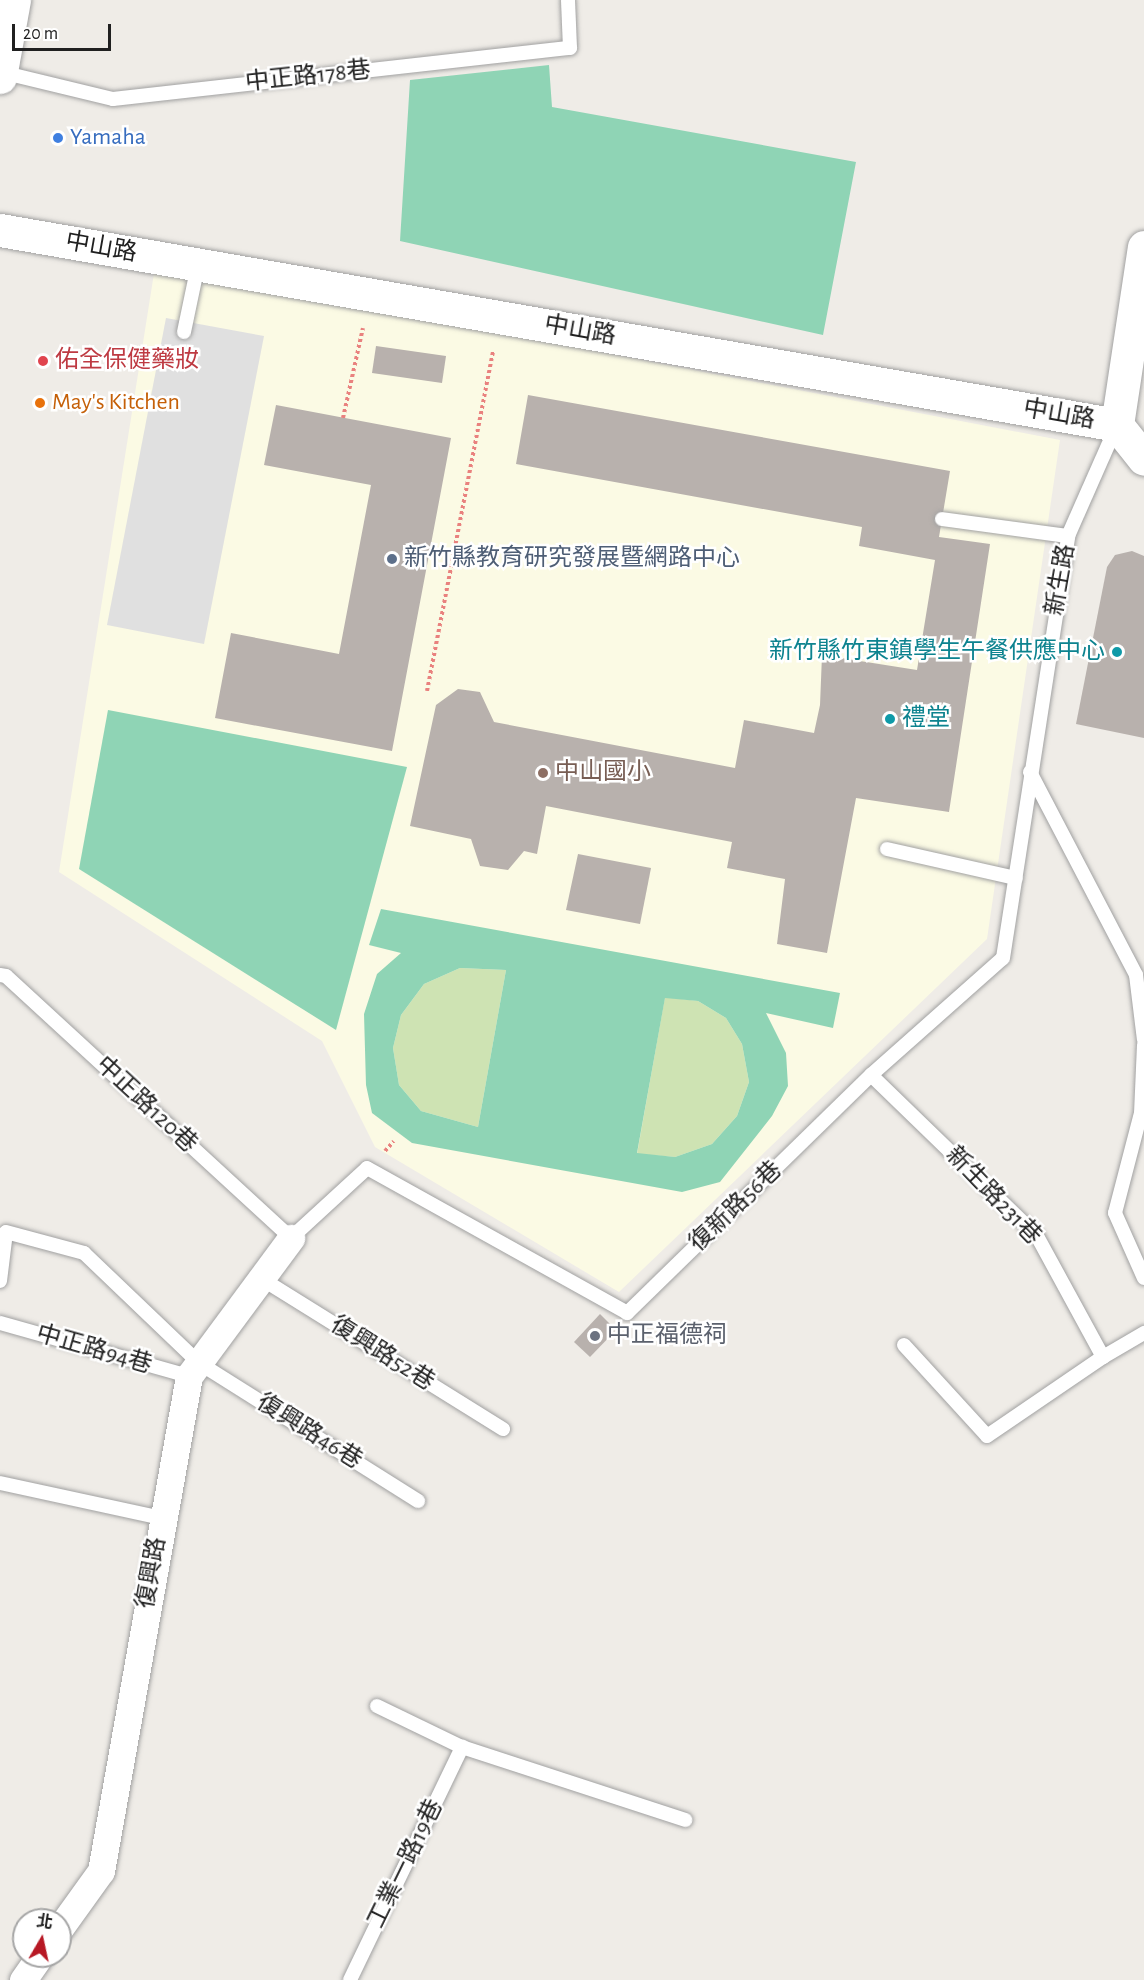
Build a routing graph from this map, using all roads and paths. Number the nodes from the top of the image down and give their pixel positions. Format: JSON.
{"nodes":[{"id":1,"x":14,"y":0,"type":"edge"},
{"id":2,"x":568,"y":0,"type":"edge"},
{"id":3,"x":1,"y":74,"type":"edge"},
{"id":4,"x":0,"y":230,"type":"edge"},
{"id":5,"x":1144,"y":247,"type":"edge"},
{"id":6,"x":198,"y":265,"type":"junction"},
{"id":7,"x":370,"y":295,"type":"junction"},
{"id":8,"x":500,"y":317,"type":"junction"},
{"id":9,"x":184,"y":332,"type":"dead end"},
{"id":10,"x":343,"y":418,"type":"dead end"},
{"id":11,"x":1117,"y":425,"type":"junction"},
{"id":12,"x":1144,"y":459,"type":"edge"},
{"id":13,"x":942,"y":519,"type":"dead end"},
{"id":14,"x":1068,"y":536,"type":"junction"},
{"id":15,"x":427,"y":691,"type":"dead end"},
{"id":16,"x":1030,"y":772,"type":"junction"},
{"id":17,"x":887,"y":849,"type":"dead end"},
{"id":18,"x":1016,"y":878,"type":"junction"},
{"id":19,"x":0,"y":975,"type":"edge"},
{"id":20,"x":1144,"y":1040,"type":"edge"},
{"id":21,"x":1144,"y":1045,"type":"edge"},
{"id":22,"x":871,"y":1075,"type":"junction"},
{"id":23,"x":291,"y":1238,"type":"junction"},
{"id":24,"x":1144,"y":1278,"type":"edge"},
{"id":25,"x":262,"y":1279,"type":"junction"},
{"id":26,"x":0,"y":1281,"type":"edge"},
{"id":27,"x":0,"y":1323,"type":"edge"},
{"id":28,"x":1144,"y":1333,"type":"edge"},
{"id":29,"x":904,"y":1345,"type":"dead end"},
{"id":30,"x":1103,"y":1357,"type":"junction"},
{"id":31,"x":194,"y":1370,"type":"junction"},
{"id":32,"x":503,"y":1430,"type":"dead end"},
{"id":33,"x":0,"y":1483,"type":"edge"},
{"id":34,"x":418,"y":1501,"type":"dead end"},
{"id":35,"x":162,"y":1518,"type":"junction"},
{"id":36,"x":377,"y":1706,"type":"dead end"},
{"id":37,"x":462,"y":1747,"type":"junction"},
{"id":38,"x":686,"y":1820,"type":"dead end"},
{"id":39,"x":72,"y":1911,"type":"edge"},
{"id":40,"x":350,"y":1980,"type":"edge"}],
"edges":[{"from":1,"to":3,"type":"street"},
{"from":2,"to":3,"type":"lane","name":"中正路178巷"},
{"from":4,"to":6,"type":"street","name":"中山路"},
{"from":5,"to":11,"type":"street","name":"新生路"},
{"from":6,"to":7,"type":"street","name":"中山路"},
{"from":6,"to":9,"type":"lane"},
{"from":7,"to":8,"type":"street","name":"中山路"},
{"from":7,"to":10,"type":"path"},
{"from":8,"to":11,"type":"street","name":"中山路"},
{"from":8,"to":15,"type":"path"},
{"from":11,"to":12,"type":"street","name":"中山路"},
{"from":11,"to":14,"type":"lane","name":"新生路"},
{"from":13,"to":14,"type":"lane"},
{"from":14,"to":16,"type":"lane","name":"新生路"},
{"from":16,"to":18,"type":"lane","name":"復新路56巷"},
{"from":16,"to":20,"type":"lane"},
{"from":17,"to":18,"type":"lane"},
{"from":18,"to":22,"type":"lane","name":"復新路56巷"},
{"from":19,"to":23,"type":"lane","name":"中正路120巷"},
{"from":21,"to":24,"type":"lane"},
{"from":22,"to":23,"type":"lane","name":"復新路56巷"},
{"from":22,"to":30,"type":"lane","name":"新生路231巷"},
{"from":23,"to":25,"type":"street","name":"復興路"},
{"from":25,"to":31,"type":"street","name":"復興路"},
{"from":25,"to":32,"type":"lane","name":"復興路52巷"},
{"from":26,"to":31,"type":"lane"},
{"from":27,"to":31,"type":"lane","name":"中正路94巷"},
{"from":28,"to":30,"type":"lane"},
{"from":29,"to":30,"type":"lane"},
{"from":31,"to":34,"type":"lane","name":"復興路46巷"},
{"from":31,"to":35,"type":"street","name":"復興路"},
{"from":33,"to":35,"type":"lane"},
{"from":35,"to":39,"type":"street","name":"復興路"},
{"from":36,"to":37,"type":"lane"},
{"from":37,"to":38,"type":"lane"},
{"from":37,"to":40,"type":"lane","name":"工業一路19巷"}]}
